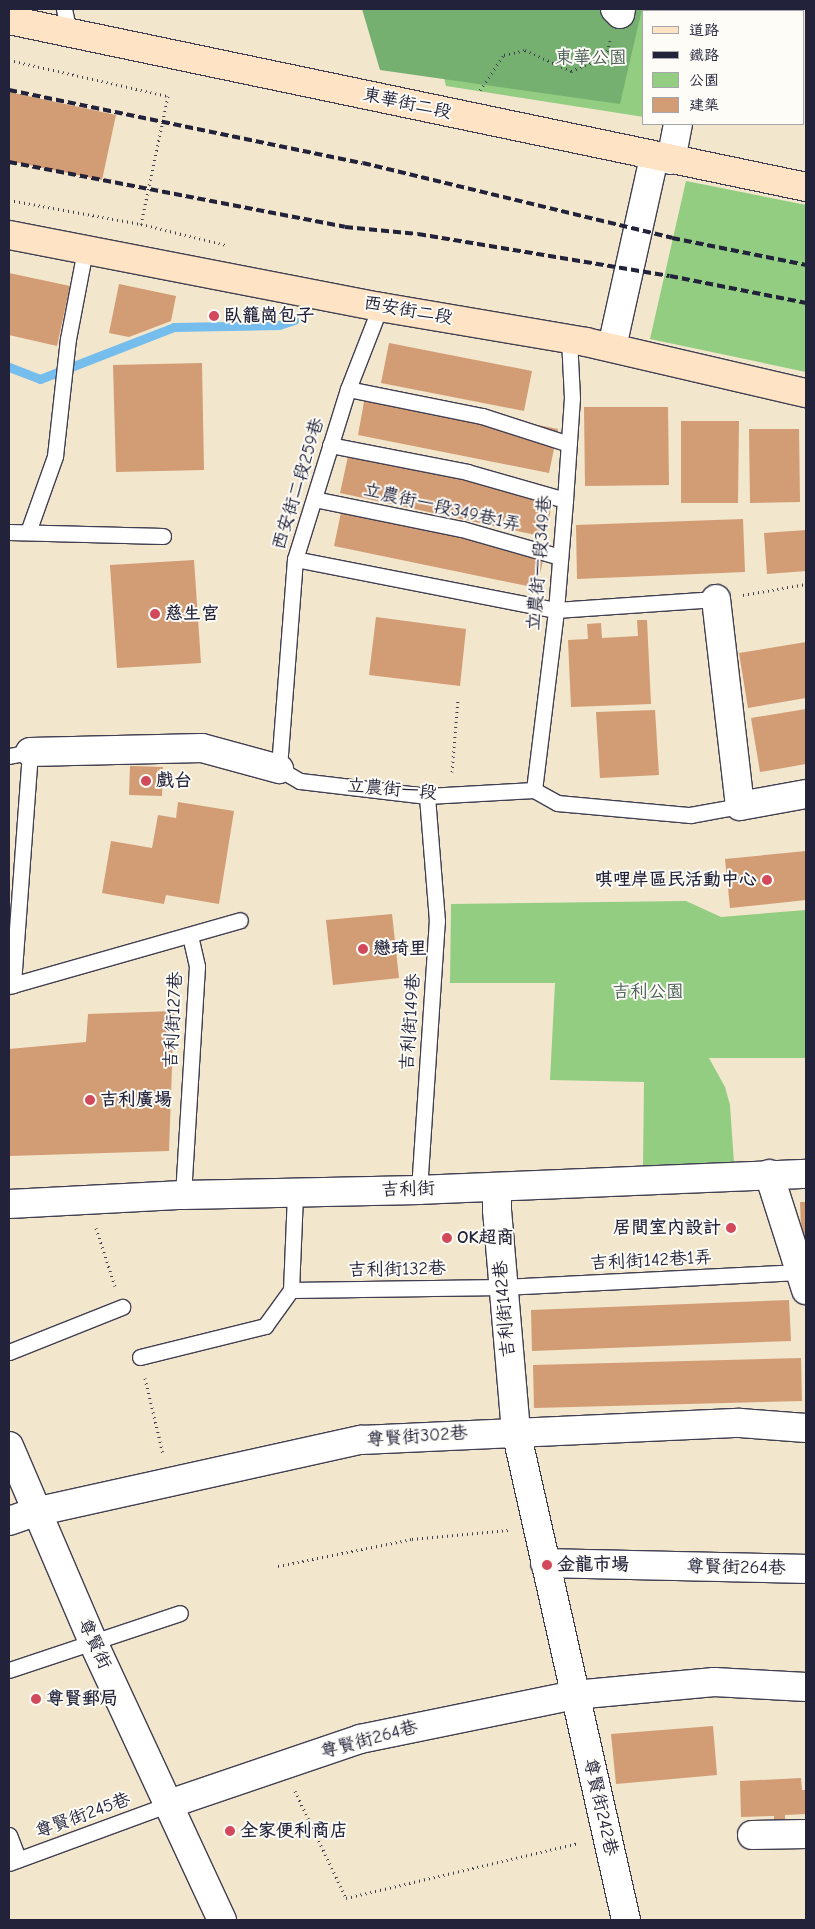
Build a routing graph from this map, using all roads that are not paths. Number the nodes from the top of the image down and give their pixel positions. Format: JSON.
{"nodes":[{"id":1,"x":9,"y":20,"type":"edge"},
{"id":2,"x":66,"y":20,"type":"edge"},
{"id":3,"x":678,"y":125,"type":"edge"},
{"id":4,"x":662,"y":158,"type":"junction"},
{"id":5,"x":806,"y":187,"type":"edge"},
{"id":6,"x":9,"y":235,"type":"edge"},
{"id":7,"x":85,"y":250,"type":"junction"},
{"id":8,"x":380,"y":307,"type":"junction"},
{"id":9,"x":569,"y":339,"type":"junction"},
{"id":10,"x":612,"y":348,"type":"junction"},
{"id":11,"x":348,"y":389,"type":"junction"},
{"id":12,"x":806,"y":393,"type":"edge"},
{"id":13,"x":569,"y":444,"type":"junction"},
{"id":14,"x":330,"y":445,"type":"junction"},
{"id":15,"x":314,"y":499,"type":"junction"},
{"id":16,"x":565,"y":500,"type":"junction"},
{"id":17,"x":9,"y":532,"type":"edge"},
{"id":18,"x":28,"y":532,"type":"junction"},
{"id":19,"x":164,"y":536,"type":"dead end"},
{"id":20,"x":560,"y":557,"type":"junction"},
{"id":21,"x":296,"y":558,"type":"junction"},
{"id":22,"x":716,"y":599,"type":"joint"},
{"id":23,"x":556,"y":610,"type":"junction"},
{"id":24,"x":19,"y":754,"type":"edge"},
{"id":25,"x":279,"y":769,"type":"junction"},
{"id":26,"x":534,"y":790,"type":"junction"},
{"id":27,"x":806,"y":794,"type":"edge"},
{"id":28,"x":427,"y":796,"type":"junction"},
{"id":29,"x":740,"y":806,"type":"junction"},
{"id":30,"x":240,"y":920,"type":"dead end"},
{"id":31,"x":190,"y":936,"type":"junction"},
{"id":32,"x":11,"y":985,"type":"edge"},
{"id":33,"x":769,"y":1174,"type":"junction"},
{"id":34,"x":806,"y":1174,"type":"edge"},
{"id":35,"x":498,"y":1187,"type":"junction"},
{"id":36,"x":419,"y":1190,"type":"junction"},
{"id":37,"x":294,"y":1193,"type":"junction"},
{"id":38,"x":183,"y":1195,"type":"junction"},
{"id":39,"x":9,"y":1204,"type":"edge"},
{"id":40,"x":803,"y":1281,"type":"edge"},
{"id":41,"x":503,"y":1287,"type":"junction"},
{"id":42,"x":290,"y":1290,"type":"junction"},
{"id":43,"x":122,"y":1307,"type":"dead end"},
{"id":44,"x":9,"y":1352,"type":"edge"},
{"id":45,"x":140,"y":1357,"type":"dead end"},
{"id":46,"x":806,"y":1428,"type":"edge"},
{"id":47,"x":516,"y":1431,"type":"junction"},
{"id":48,"x":9,"y":1446,"type":"edge"},
{"id":49,"x":35,"y":1512,"type":"junction"},
{"id":50,"x":9,"y":1521,"type":"edge"},
{"id":51,"x":545,"y":1564,"type":"junction"},
{"id":52,"x":806,"y":1569,"type":"edge"},
{"id":53,"x":180,"y":1613,"type":"dead end"},
{"id":54,"x":92,"y":1640,"type":"junction"},
{"id":55,"x":9,"y":1670,"type":"edge"},
{"id":56,"x":806,"y":1687,"type":"edge"},
{"id":57,"x":574,"y":1695,"type":"junction"},
{"id":58,"x":169,"y":1804,"type":"junction"},
{"id":59,"x":806,"y":1834,"type":"edge"},
{"id":60,"x":9,"y":1835,"type":"edge"},
{"id":61,"x":752,"y":1835,"type":"dead end"},
{"id":62,"x":13,"y":1861,"type":"edge"},
{"id":63,"x":222,"y":1920,"type":"edge"},
{"id":64,"x":626,"y":1920,"type":"edge"}],
"edges":[{"from":1,"to":2,"type":"street","name":"東華街二段"},
{"from":2,"to":4,"type":"street","name":"東華街二段"},
{"from":3,"to":4,"type":"street"},
{"from":4,"to":5,"type":"street","name":"東華街二段"},
{"from":4,"to":10,"type":"street"},
{"from":6,"to":7,"type":"street","name":"西安街二段"},
{"from":7,"to":8,"type":"street","name":"西安街二段"},
{"from":7,"to":18,"type":"lane"},
{"from":8,"to":9,"type":"street","name":"西安街二段"},
{"from":8,"to":11,"type":"lane","name":"西安街二段259巷"},
{"from":9,"to":10,"type":"street","name":"西安街二段"},
{"from":9,"to":13,"type":"lane","name":"立農街一段349巷"},
{"from":10,"to":12,"type":"street","name":"西安街二段"},
{"from":11,"to":13,"type":"lane"},
{"from":11,"to":14,"type":"lane","name":"西安街二段259巷"},
{"from":13,"to":16,"type":"lane","name":"立農街一段349巷"},
{"from":14,"to":15,"type":"lane","name":"西安街二段259巷"},
{"from":14,"to":16,"type":"lane"},
{"from":15,"to":20,"type":"lane","name":"立農街一段349巷1弄"},
{"from":15,"to":21,"type":"lane","name":"西安街二段259巷"},
{"from":16,"to":20,"type":"lane","name":"立農街一段349巷"},
{"from":17,"to":18,"type":"lane"},
{"from":18,"to":19,"type":"lane"},
{"from":20,"to":23,"type":"lane","name":"立農街一段349巷"},
{"from":21,"to":23,"type":"lane"},
{"from":21,"to":25,"type":"lane","name":"西安街二段259巷"},
{"from":22,"to":23,"type":"lane"},
{"from":22,"to":29,"type":"street"},
{"from":23,"to":26,"type":"lane","name":"立農街一段349巷"},
{"from":24,"to":25,"type":"street","name":"立農街一段"},
{"from":24,"to":32,"type":"lane"},
{"from":25,"to":28,"type":"lane","name":"立農街一段"},
{"from":26,"to":28,"type":"lane","name":"立農街一段"},
{"from":26,"to":29,"type":"lane"},
{"from":27,"to":29,"type":"street"},
{"from":28,"to":36,"type":"lane","name":"吉利街149巷"},
{"from":30,"to":31,"type":"lane"},
{"from":31,"to":32,"type":"lane"},
{"from":31,"to":38,"type":"lane","name":"吉利街127巷"},
{"from":33,"to":34,"type":"street","name":"吉利街"},
{"from":33,"to":35,"type":"street","name":"吉利街"},
{"from":33,"to":40,"type":"street"},
{"from":35,"to":36,"type":"street","name":"吉利街"},
{"from":35,"to":41,"type":"street","name":"吉利街142巷"},
{"from":36,"to":37,"type":"street","name":"吉利街"},
{"from":37,"to":38,"type":"street","name":"吉利街"},
{"from":37,"to":42,"type":"lane"},
{"from":38,"to":39,"type":"street","name":"吉利街"},
{"from":40,"to":41,"type":"lane","name":"吉利街142巷1弄"},
{"from":41,"to":42,"type":"lane","name":"吉利街132巷"},
{"from":41,"to":47,"type":"street","name":"吉利街142巷"},
{"from":42,"to":45,"type":"lane"},
{"from":43,"to":44,"type":"lane"},
{"from":46,"to":47,"type":"street","name":"尊賢街302巷"},
{"from":47,"to":49,"type":"street","name":"尊賢街302巷"},
{"from":47,"to":51,"type":"street"},
{"from":48,"to":49,"type":"street","name":"尊賢街"},
{"from":49,"to":50,"type":"street","name":"尊賢街302巷"},
{"from":49,"to":54,"type":"street","name":"尊賢街"},
{"from":51,"to":52,"type":"street","name":"尊賢街264巷"},
{"from":51,"to":57,"type":"street"},
{"from":53,"to":54,"type":"lane"},
{"from":54,"to":55,"type":"lane"},
{"from":54,"to":58,"type":"street","name":"尊賢街"},
{"from":56,"to":57,"type":"street","name":"尊賢街264巷"},
{"from":57,"to":58,"type":"street","name":"尊賢街264巷"},
{"from":57,"to":64,"type":"street","name":"尊賢街242巷"},
{"from":58,"to":62,"type":"lane","name":"尊賢街245巷"},
{"from":58,"to":63,"type":"street","name":"尊賢街"},
{"from":59,"to":61,"type":"street"},
{"from":60,"to":62,"type":"lane"}]}
